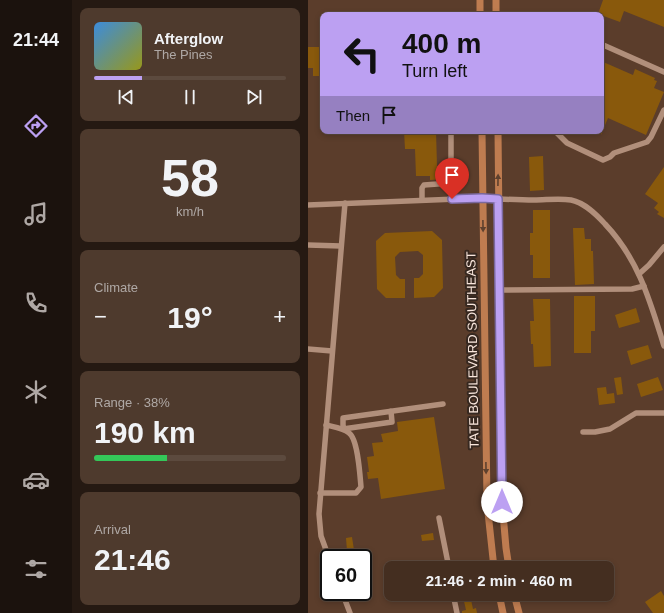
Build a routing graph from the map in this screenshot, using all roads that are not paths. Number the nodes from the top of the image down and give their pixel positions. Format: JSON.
{"nodes":[{"id":1,"x":480,"y":0,"type":"edge"},
{"id":2,"x":496,"y":0,"type":"edge"},
{"id":3,"x":480,"y":12,"type":"edge"},
{"id":4,"x":496,"y":12,"type":"edge"},
{"id":5,"x":604,"y":45,"type":"edge"},
{"id":6,"x":664,"y":72,"type":"edge"},
{"id":7,"x":664,"y":110,"type":"edge"},
{"id":8,"x":450,"y":134,"type":"edge"},
{"id":9,"x":482,"y":134,"type":"edge"},
{"id":10,"x":498,"y":134,"type":"edge"},
{"id":11,"x":558,"y":134,"type":"edge"},
{"id":12,"x":482,"y":198,"type":"junction"},
{"id":13,"x":498,"y":199,"type":"junction"},
{"id":14,"x":422,"y":200,"type":"junction"},
{"id":15,"x":345,"y":203,"type":"junction"},
{"id":16,"x":308,"y":205,"type":"edge"},
{"id":17,"x":308,"y":246,"type":"edge"},
{"id":18,"x":341,"y":246,"type":"junction"},
{"id":19,"x":664,"y":247,"type":"edge"},
{"id":20,"x":639,"y":273,"type":"junction"},
{"id":21,"x":644,"y":286,"type":"junction"},
{"id":22,"x":500,"y":290,"type":"junction"},
{"id":23,"x":663,"y":337,"type":"edge"},
{"id":24,"x":664,"y":346,"type":"edge"},
{"id":25,"x":308,"y":349,"type":"edge"},
{"id":26,"x":332,"y":351,"type":"junction"},
{"id":27,"x":443,"y":404,"type":"dead end"},
{"id":28,"x":391,"y":411,"type":"junction"},
{"id":29,"x":664,"y":413,"type":"edge"},
{"id":30,"x":326,"y":425,"type":"junction"},
{"id":31,"x":343,"y":429,"type":"junction"},
{"id":32,"x":583,"y":432,"type":"dead end"},
{"id":33,"x":320,"y":494,"type":"junction"},
{"id":34,"x":439,"y":518,"type":"dead end"},
{"id":35,"x":326,"y":549,"type":"edge"},
{"id":36,"x":448,"y":561,"type":"edge"},
{"id":37,"x":493,"y":561,"type":"edge"},
{"id":38,"x":508,"y":561,"type":"edge"},
{"id":39,"x":345,"y":601,"type":"edge"},
{"id":40,"x":454,"y":601,"type":"edge"},
{"id":41,"x":500,"y":601,"type":"edge"},
{"id":42,"x":516,"y":601,"type":"edge"},
{"id":43,"x":350,"y":613,"type":"edge"},
{"id":44,"x":457,"y":613,"type":"edge"},
{"id":45,"x":503,"y":613,"type":"edge"},
{"id":46,"x":519,"y":613,"type":"edge"}],
"edges":[{"from":1,"to":3,"type":"main road"},
{"from":2,"to":4,"type":"main road"},
{"from":5,"to":6,"type":"street"},
{"from":7,"to":11,"type":"street"},
{"from":8,"to":14,"type":"street"},
{"from":9,"to":12,"type":"main road","name":"TATE BOULEVARD SOUTHEAST"},
{"from":13,"to":10,"type":"main road","one_way":true},
{"from":12,"to":13,"type":"street"},
{"from":12,"to":14,"type":"street"},
{"from":12,"to":37,"type":"main road","name":"TATE BOULEVARD SOUTHEAST","one_way":true},
{"from":13,"to":20,"type":"street"},
{"from":13,"to":22,"type":"main road"},
{"from":14,"to":15,"type":"street"},
{"from":15,"to":16,"type":"street"},
{"from":15,"to":18,"type":"street"},
{"from":17,"to":18,"type":"street"},
{"from":18,"to":26,"type":"street"},
{"from":19,"to":20,"type":"street"},
{"from":20,"to":21,"type":"street"},
{"from":21,"to":22,"type":"street"},
{"from":21,"to":23,"type":"street"},
{"from":22,"to":38,"type":"main road"},
{"from":23,"to":24,"type":"street"},
{"from":25,"to":26,"type":"street"},
{"from":26,"to":30,"type":"street"},
{"from":27,"to":28,"type":"street"},
{"from":28,"to":31,"type":"street"},
{"from":28,"to":31,"type":"street"},
{"from":29,"to":32,"type":"street"},
{"from":30,"to":31,"type":"street"},
{"from":30,"to":33,"type":"street"},
{"from":31,"to":33,"type":"street"},
{"from":33,"to":35,"type":"street"},
{"from":34,"to":36,"type":"street"},
{"from":39,"to":43,"type":"street"},
{"from":40,"to":44,"type":"street"},
{"from":41,"to":45,"type":"main road"},
{"from":42,"to":46,"type":"main road"}]}
